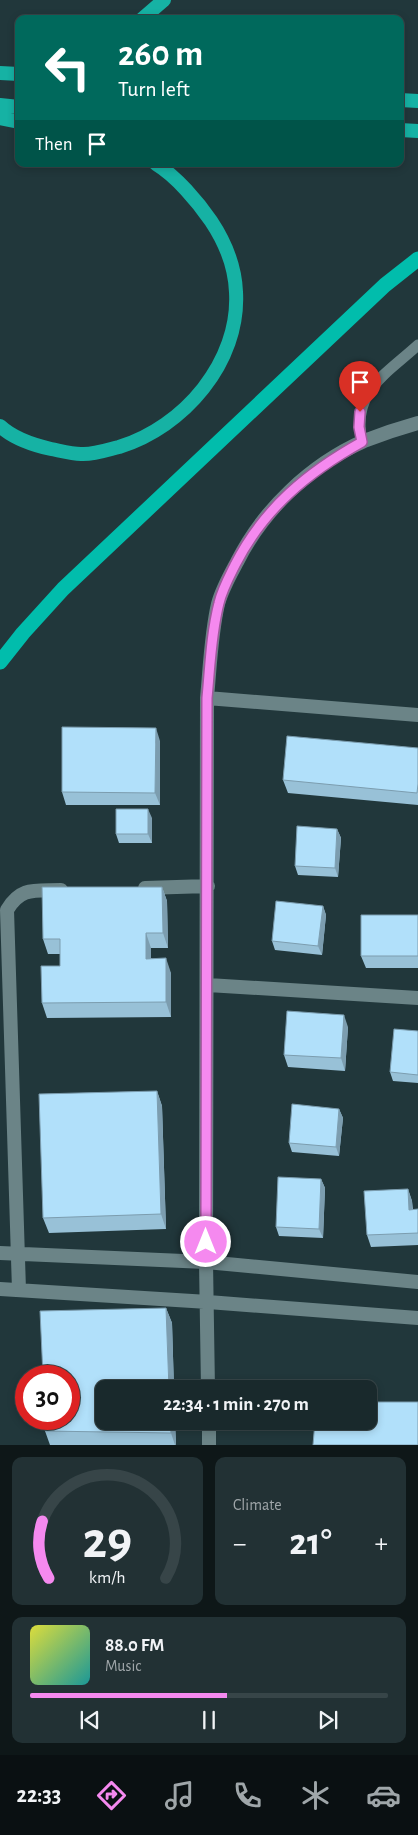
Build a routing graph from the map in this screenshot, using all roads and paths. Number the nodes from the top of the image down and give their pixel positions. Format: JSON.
{"nodes":[{"id":1,"x":164,"y":0,"type":"edge"},
{"id":2,"x":147,"y":15,"type":"edge"},
{"id":3,"x":0,"y":73,"type":"edge"},
{"id":4,"x":15,"y":74,"type":"edge"},
{"id":5,"x":404,"y":100,"type":"edge"},
{"id":6,"x":418,"y":101,"type":"edge"},
{"id":7,"x":0,"y":105,"type":"edge"},
{"id":8,"x":15,"y":107,"type":"edge"},
{"id":9,"x":0,"y":118,"type":"edge"},
{"id":10,"x":15,"y":121,"type":"edge"},
{"id":11,"x":404,"y":130,"type":"edge"},
{"id":12,"x":418,"y":131,"type":"edge"},
{"id":13,"x":160,"y":167,"type":"edge"},
{"id":14,"x":418,"y":259,"type":"edge"},
{"id":15,"x":418,"y":345,"type":"edge"},
{"id":16,"x":418,"y":423,"type":"edge"},
{"id":17,"x":0,"y":426,"type":"edge"},
{"id":18,"x":362,"y":442,"type":"junction"},
{"id":19,"x":0,"y":662,"type":"edge"},
{"id":20,"x":207,"y":698,"type":"junction"},
{"id":21,"x":418,"y":715,"type":"edge"},
{"id":22,"x":208,"y":886,"type":"junction"},
{"id":23,"x":128,"y":888,"type":"edge"},
{"id":24,"x":78,"y":890,"type":"edge"},
{"id":25,"x":208,"y":984,"type":"junction"},
{"id":26,"x":418,"y":998,"type":"edge"},
{"id":27,"x":0,"y":1252,"type":"edge"},
{"id":28,"x":18,"y":1252,"type":"junction"},
{"id":29,"x":206,"y":1262,"type":"junction"},
{"id":30,"x":418,"y":1282,"type":"edge"},
{"id":31,"x":0,"y":1290,"type":"edge"},
{"id":32,"x":19,"y":1290,"type":"junction"},
{"id":33,"x":208,"y":1302,"type":"junction"},
{"id":34,"x":418,"y":1318,"type":"edge"},
{"id":35,"x":208,"y":1380,"type":"edge"},
{"id":36,"x":209,"y":1430,"type":"edge"},
{"id":37,"x":209,"y":1445,"type":"edge"}],
"edges":[{"from":1,"to":2,"type":"highway"},
{"from":3,"to":4,"type":"highway"},
{"from":5,"to":6,"type":"highway"},
{"from":7,"to":8,"type":"highway"},
{"from":9,"to":10,"type":"highway"},
{"from":11,"to":12,"type":"highway"},
{"from":13,"to":17,"type":"highway"},
{"from":14,"to":19,"type":"highway"},
{"from":15,"to":18,"type":"lane"},
{"from":16,"to":18,"type":"street"},
{"from":18,"to":20,"type":"street"},
{"from":20,"to":21,"type":"street"},
{"from":20,"to":22,"type":"street"},
{"from":22,"to":23,"type":"street"},
{"from":22,"to":25,"type":"street"},
{"from":24,"to":28,"type":"street"},
{"from":25,"to":26,"type":"street"},
{"from":25,"to":29,"type":"street"},
{"from":27,"to":28,"type":"street"},
{"from":28,"to":29,"type":"street"},
{"from":28,"to":32,"type":"street"},
{"from":29,"to":30,"type":"street"},
{"from":29,"to":33,"type":"street"},
{"from":31,"to":32,"type":"street"},
{"from":32,"to":33,"type":"street"},
{"from":33,"to":34,"type":"street"},
{"from":33,"to":35,"type":"street"},
{"from":36,"to":37,"type":"street"}]}
